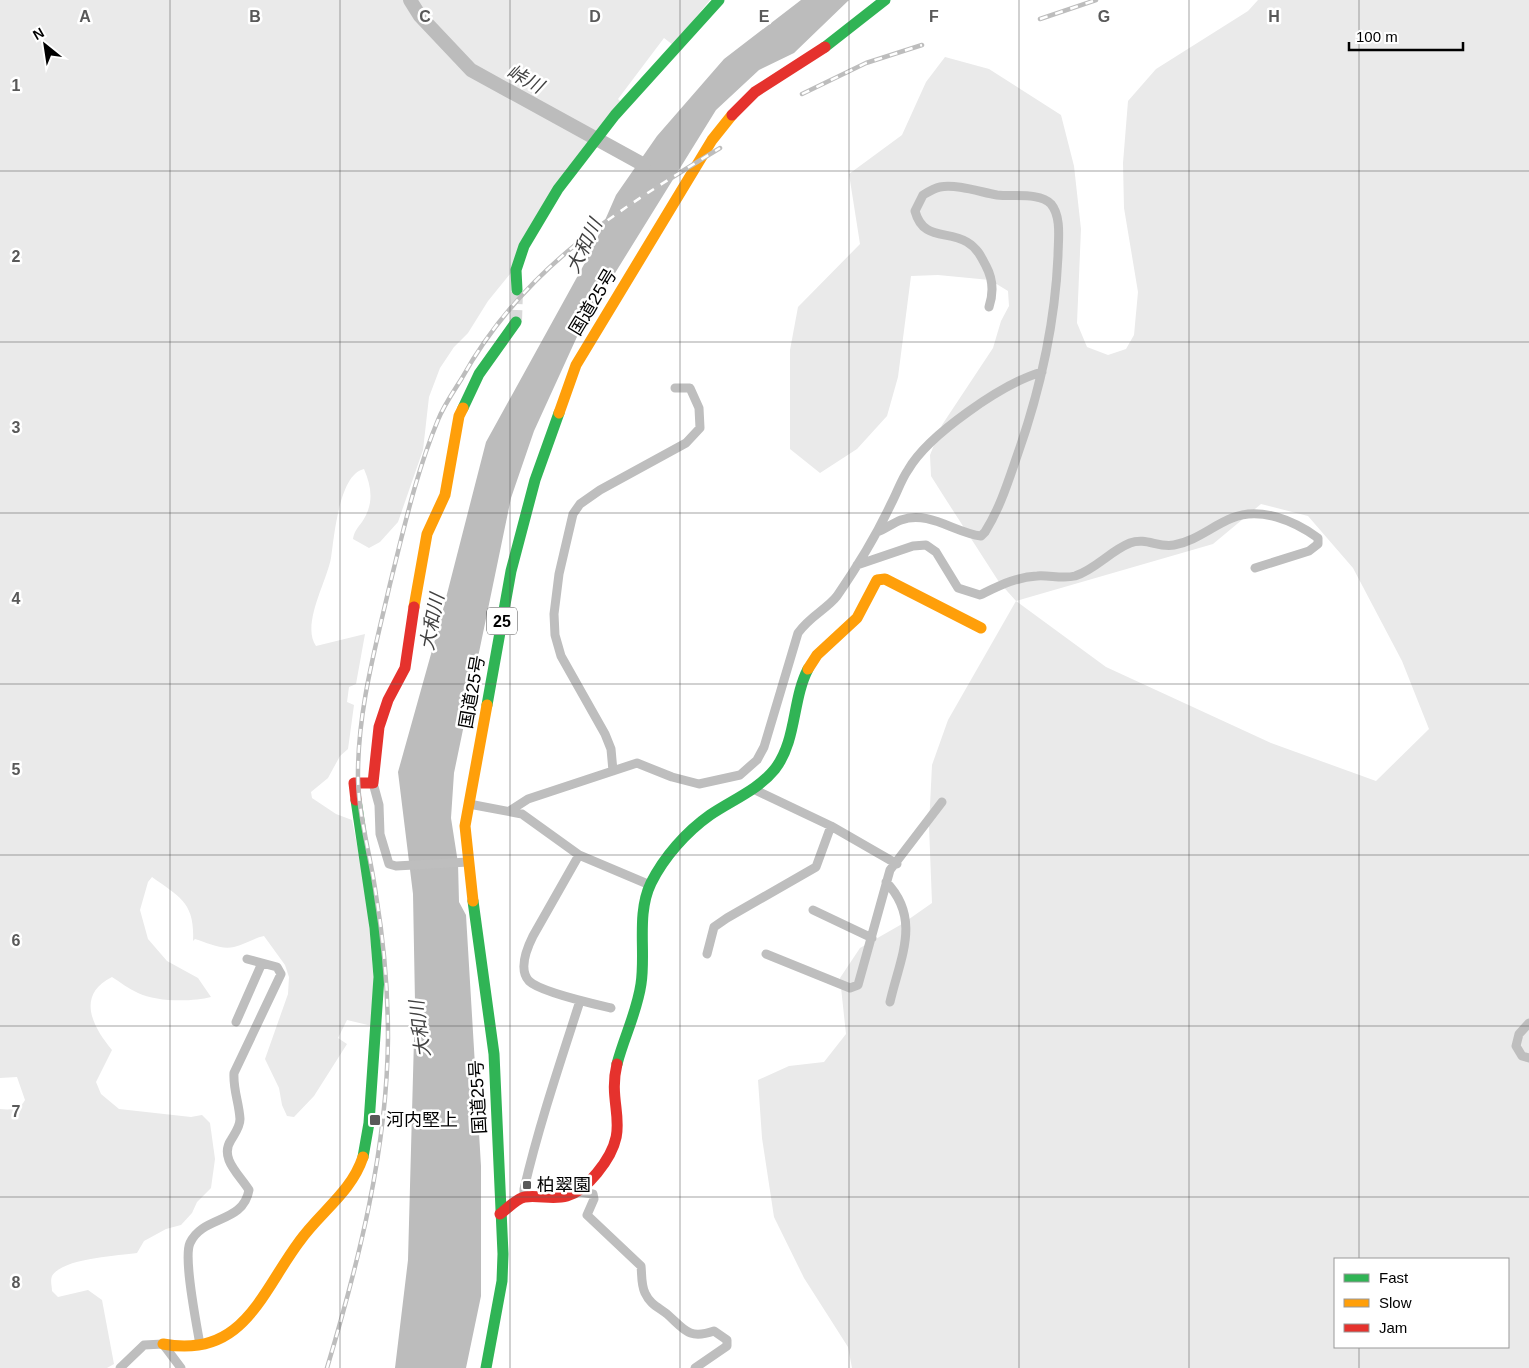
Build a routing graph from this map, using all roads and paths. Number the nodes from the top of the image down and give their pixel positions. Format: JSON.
{"nodes":[{"id":1,"x":719,"y":0,"type":"edge"},
{"id":2,"x":885,"y":0,"type":"edge"},
{"id":3,"x":516,"y":290,"type":"tunnel mouth"},
{"id":4,"x":989,"y":307,"type":"dead end"},
{"id":5,"x":516,"y":322,"type":"tunnel mouth"},
{"id":6,"x":1042,"y":372,"type":"junction"},
{"id":7,"x":675,"y":388,"type":"dead end"},
{"id":8,"x":877,"y":532,"type":"junction"},
{"id":9,"x":857,"y":565,"type":"junction"},
{"id":10,"x":1255,"y":568,"type":"dead end"},
{"id":11,"x":981,"y":628,"type":"dead end"},
{"id":12,"x":613,"y":771,"type":"junction"},
{"id":13,"x":374,"y":783,"type":"junction"},
{"id":14,"x":753,"y":789,"type":"junction"},
{"id":15,"x":942,"y":802,"type":"dead end"},
{"id":16,"x":469,"y":804,"type":"junction"},
{"id":17,"x":511,"y":810,"type":"junction"},
{"id":18,"x":831,"y":826,"type":"junction"},
{"id":19,"x":579,"y":855,"type":"junction"},
{"id":20,"x":468,"y":862,"type":"junction"},
{"id":21,"x":896,"y":864,"type":"junction"},
{"id":22,"x":886,"y":882,"type":"junction"},
{"id":23,"x":650,"y":885,"type":"junction"},
{"id":24,"x":813,"y":910,"type":"dead end"},
{"id":25,"x":872,"y":938,"type":"junction"},
{"id":26,"x":707,"y":954,"type":"dead end"},
{"id":27,"x":766,"y":954,"type":"dead end"},
{"id":28,"x":246,"y":959,"type":"dead end"},
{"id":29,"x":262,"y":963,"type":"junction"},
{"id":30,"x":580,"y":1001,"type":"junction"},
{"id":31,"x":890,"y":1002,"type":"dead end"},
{"id":32,"x":611,"y":1008,"type":"dead end"},
{"id":33,"x":236,"y":1022,"type":"dead end"},
{"id":34,"x":1529,"y":1023,"type":"edge"},
{"id":35,"x":1529,"y":1058,"type":"edge"},
{"id":36,"x":578,"y":1192,"type":"junction"},
{"id":37,"x":524,"y":1196,"type":"junction"},
{"id":38,"x":500,"y":1214,"type":"junction"},
{"id":39,"x":163,"y":1344,"type":"junction"},
{"id":40,"x":200,"y":1345,"type":"junction"},
{"id":41,"x":120,"y":1368,"type":"edge"},
{"id":42,"x":181,"y":1368,"type":"edge"},
{"id":43,"x":486,"y":1368,"type":"edge"},
{"id":44,"x":694,"y":1368,"type":"edge"}],
"edges":[{"from":1,"to":3,"type":"main road"},
{"from":2,"to":16,"type":"main road","name":"国道25号","number":"25"},
{"from":4,"to":6,"type":"street"},
{"from":5,"to":13,"type":"main road"},
{"from":6,"to":8,"type":"street"},
{"from":6,"to":8,"type":"street"},
{"from":7,"to":12,"type":"street"},
{"from":8,"to":9,"type":"street"},
{"from":9,"to":10,"type":"street"},
{"from":9,"to":12,"type":"street"},
{"from":11,"to":14,"type":"main road"},
{"from":12,"to":17,"type":"street"},
{"from":13,"to":20,"type":"street"},
{"from":13,"to":40,"type":"main road"},
{"from":14,"to":18,"type":"street"},
{"from":14,"to":23,"type":"main road"},
{"from":15,"to":21,"type":"street"},
{"from":16,"to":17,"type":"street"},
{"from":16,"to":20,"type":"main road","name":"国道25号","number":"25"},
{"from":17,"to":19,"type":"street"},
{"from":18,"to":21,"type":"street"},
{"from":18,"to":26,"type":"street"},
{"from":19,"to":23,"type":"street"},
{"from":19,"to":30,"type":"street"},
{"from":20,"to":38,"type":"main road","name":"国道25号","number":"25"},
{"from":21,"to":22,"type":"street"},
{"from":22,"to":25,"type":"street"},
{"from":22,"to":31,"type":"street"},
{"from":23,"to":36,"type":"main road"},
{"from":24,"to":25,"type":"street"},
{"from":25,"to":27,"type":"street"},
{"from":28,"to":29,"type":"street"},
{"from":29,"to":33,"type":"street"},
{"from":29,"to":40,"type":"street"},
{"from":30,"to":32,"type":"street"},
{"from":30,"to":37,"type":"street"},
{"from":34,"to":35,"type":"street"},
{"from":36,"to":37,"type":"main road"},
{"from":36,"to":44,"type":"street"},
{"from":37,"to":38,"type":"main road"},
{"from":38,"to":43,"type":"main road","name":"国道25号","number":"25"},
{"from":39,"to":40,"type":"main road"},
{"from":39,"to":41,"type":"street"},
{"from":39,"to":42,"type":"street"}]}
